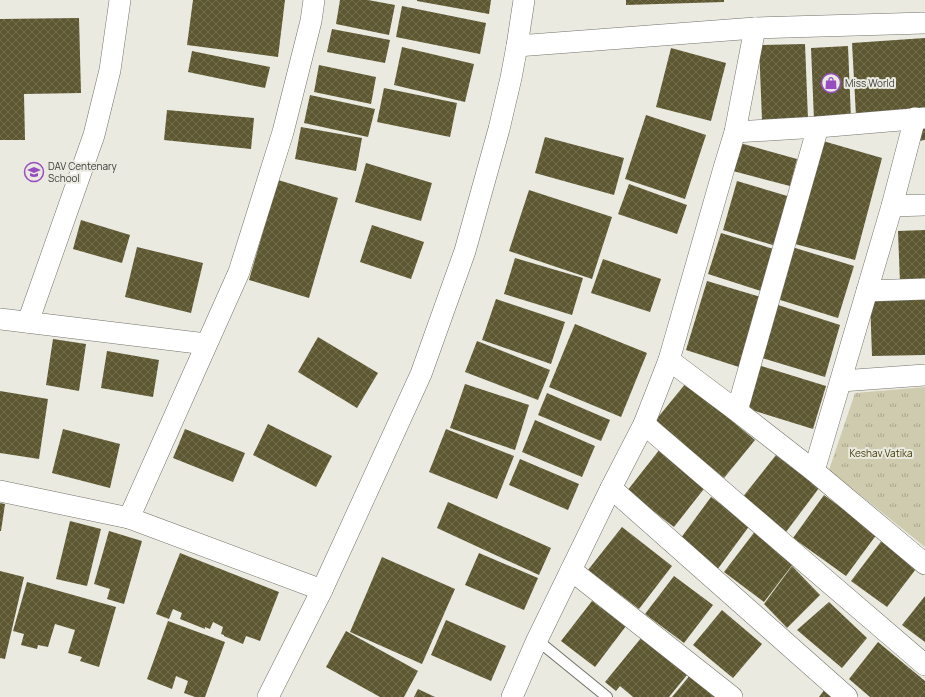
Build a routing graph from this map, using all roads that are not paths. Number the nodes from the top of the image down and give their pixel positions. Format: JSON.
{"nodes":[{"id":1,"x":120,"y":0,"type":"edge"},
{"id":2,"x":314,"y":0,"type":"edge"},
{"id":3,"x":524,"y":0,"type":"edge"},
{"id":4,"x":925,"y":23,"type":"edge"},
{"id":5,"x":755,"y":28,"type":"junction"},
{"id":6,"x":517,"y":46,"type":"junction"},
{"id":7,"x":920,"y":118,"type":"edge"},
{"id":8,"x":818,"y":127,"type":"junction"},
{"id":9,"x":735,"y":132,"type":"junction"},
{"id":10,"x":925,"y":205,"type":"edge"},
{"id":11,"x":892,"y":206,"type":"junction"},
{"id":12,"x":925,"y":289,"type":"edge"},
{"id":13,"x":867,"y":291,"type":"junction"},
{"id":14,"x":0,"y":319,"type":"edge"},
{"id":15,"x":28,"y":322,"type":"junction"},
{"id":16,"x":206,"y":344,"type":"junction"},
{"id":17,"x":669,"y":360,"type":"junction"},
{"id":18,"x":925,"y":375,"type":"edge"},
{"id":19,"x":841,"y":381,"type":"junction"},
{"id":20,"x":737,"y":411,"type":"junction"},
{"id":21,"x":644,"y":424,"type":"junction"},
{"id":22,"x":814,"y":470,"type":"junction"},
{"id":23,"x":611,"y":488,"type":"junction"},
{"id":24,"x":0,"y":491,"type":"edge"},
{"id":25,"x":129,"y":518,"type":"junction"},
{"id":26,"x":925,"y":564,"type":"edge"},
{"id":27,"x":571,"y":570,"type":"junction"},
{"id":28,"x":322,"y":590,"type":"junction"},
{"id":29,"x":538,"y":640,"type":"junction"},
{"id":30,"x":925,"y":665,"type":"edge"},
{"id":31,"x":268,"y":697,"type":"edge"},
{"id":32,"x":512,"y":697,"type":"edge"},
{"id":33,"x":607,"y":697,"type":"edge"},
{"id":34,"x":732,"y":697,"type":"edge"},
{"id":35,"x":847,"y":697,"type":"edge"}],
"edges":[{"from":1,"to":15,"type":"street"},
{"from":2,"to":16,"type":"street"},
{"from":3,"to":6,"type":"street"},
{"from":4,"to":5,"type":"street"},
{"from":5,"to":6,"type":"street"},
{"from":5,"to":9,"type":"street"},
{"from":6,"to":28,"type":"street"},
{"from":7,"to":8,"type":"street"},
{"from":7,"to":11,"type":"street"},
{"from":8,"to":9,"type":"street"},
{"from":8,"to":20,"type":"street"},
{"from":9,"to":17,"type":"street"},
{"from":10,"to":11,"type":"street"},
{"from":11,"to":13,"type":"street"},
{"from":12,"to":13,"type":"street"},
{"from":13,"to":19,"type":"street"},
{"from":14,"to":15,"type":"street"},
{"from":15,"to":16,"type":"street"},
{"from":16,"to":25,"type":"street"},
{"from":17,"to":20,"type":"street"},
{"from":17,"to":21,"type":"street"},
{"from":18,"to":19,"type":"street"},
{"from":19,"to":22,"type":"street"},
{"from":20,"to":22,"type":"street"},
{"from":21,"to":23,"type":"street"},
{"from":21,"to":30,"type":"street"},
{"from":22,"to":26,"type":"street"},
{"from":23,"to":27,"type":"street"},
{"from":23,"to":35,"type":"street"},
{"from":24,"to":25,"type":"street"},
{"from":25,"to":28,"type":"street"},
{"from":27,"to":29,"type":"street"},
{"from":27,"to":34,"type":"street"},
{"from":28,"to":31,"type":"street"},
{"from":29,"to":32,"type":"street"},
{"from":29,"to":33,"type":"lane"}]}
